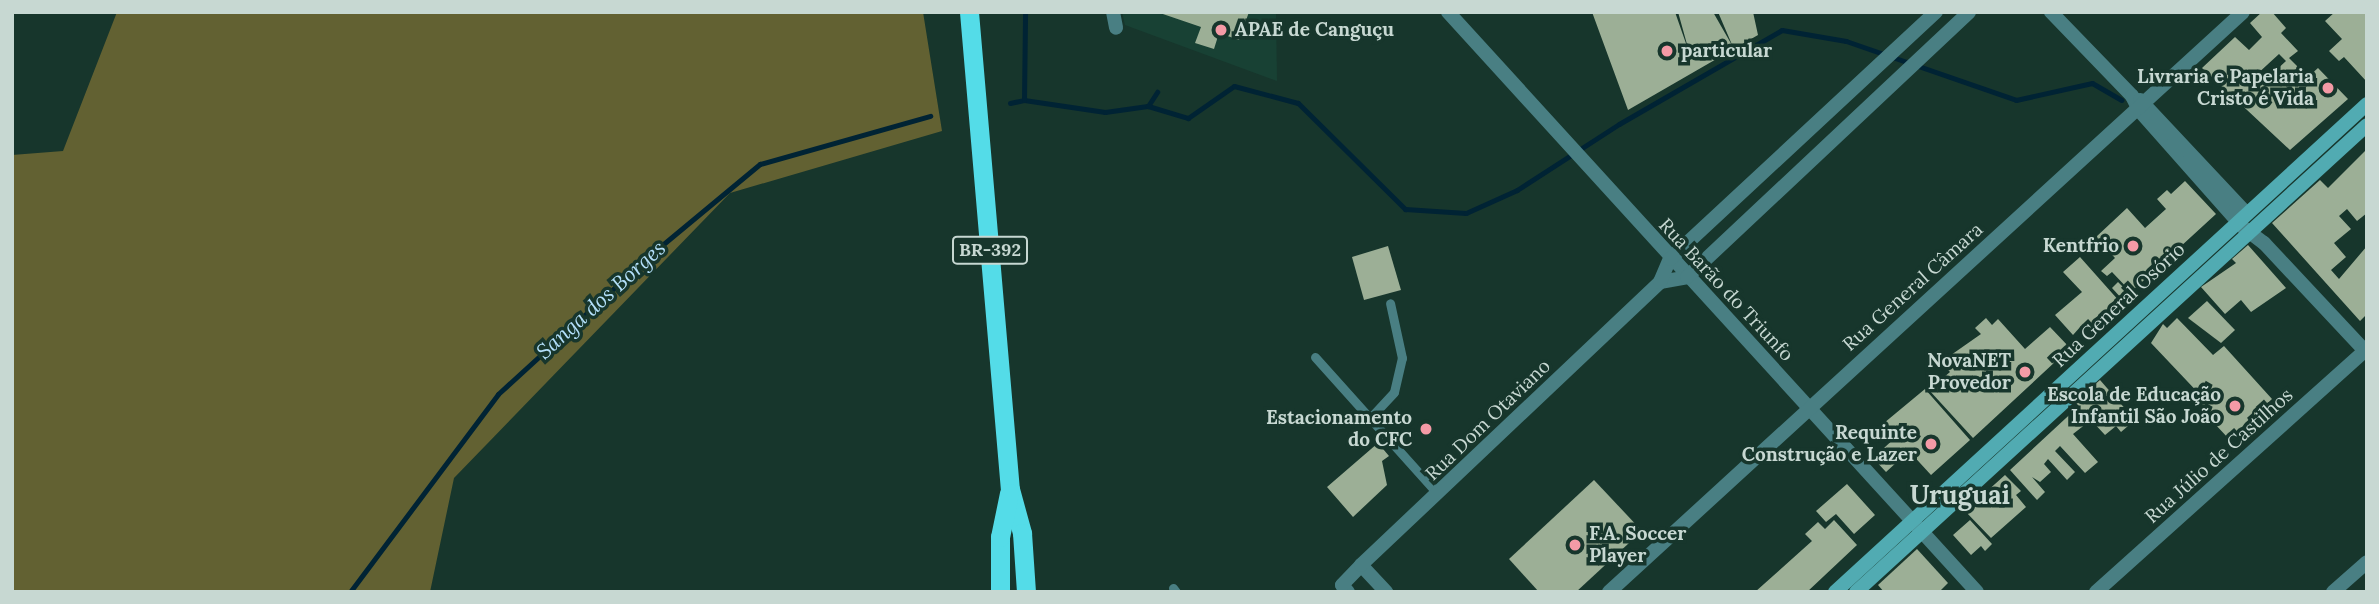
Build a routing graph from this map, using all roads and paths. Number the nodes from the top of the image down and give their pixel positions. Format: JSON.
{"nodes":[{"id":1,"x":969,"y":12,"type":"edge"},
{"id":2,"x":1113,"y":12,"type":"edge"},
{"id":3,"x":1448,"y":12,"type":"edge"},
{"id":4,"x":1937,"y":12,"type":"edge"},
{"id":5,"x":1969,"y":12,"type":"edge"},
{"id":6,"x":2051,"y":12,"type":"edge"},
{"id":7,"x":2243,"y":12,"type":"edge"},
{"id":8,"x":1116,"y":28,"type":"dead end"},
{"id":9,"x":1912,"y":35,"type":"junction"},
{"id":10,"x":1928,"y":51,"type":"junction"},
{"id":11,"x":2139,"y":103,"type":"junction"},
{"id":12,"x":2367,"y":104,"type":"edge"},
{"id":13,"x":2367,"y":125,"type":"edge"},
{"id":14,"x":1814,"y":126,"type":"junction"},
{"id":15,"x":1828,"y":144,"type":"junction"},
{"id":16,"x":2247,"y":223,"type":"junction"},
{"id":17,"x":1670,"y":258,"type":"junction"},
{"id":18,"x":1686,"y":277,"type":"junction"},
{"id":19,"x":1660,"y":282,"type":"junction"},
{"id":20,"x":1390,"y":303,"type":"dead end"},
{"id":21,"x":2366,"y":351,"type":"edge"},
{"id":22,"x":1315,"y":357,"type":"dead end"},
{"id":23,"x":1807,"y":407,"type":"junction"},
{"id":24,"x":1370,"y":418,"type":"junction"},
{"id":25,"x":1010,"y":489,"type":"junction"},
{"id":26,"x":1438,"y":494,"type":"junction"},
{"id":27,"x":1916,"y":527,"type":"junction"},
{"id":28,"x":2367,"y":562,"type":"edge"},
{"id":29,"x":1361,"y":565,"type":"junction"},
{"id":30,"x":1342,"y":590,"type":"edge"},
{"id":31,"x":1000,"y":592,"type":"edge"},
{"id":32,"x":1026,"y":592,"type":"edge"},
{"id":33,"x":1385,"y":592,"type":"edge"},
{"id":34,"x":1609,"y":592,"type":"edge"},
{"id":35,"x":1835,"y":592,"type":"edge"},
{"id":36,"x":1856,"y":592,"type":"edge"},
{"id":37,"x":1977,"y":592,"type":"edge"},
{"id":38,"x":2096,"y":592,"type":"edge"},
{"id":39,"x":2333,"y":592,"type":"edge"}],
"edges":[{"from":1,"to":25,"type":"highway","number":"BR-392"},
{"from":2,"to":8,"type":"street"},
{"from":3,"to":17,"type":"street","name":"Rua Barão do Triunfo"},
{"from":4,"to":9,"type":"street","name":"Rua Dom Otaviano"},
{"from":5,"to":10,"type":"street"},
{"from":6,"to":11,"type":"street"},
{"from":7,"to":11,"type":"street","name":"Rua General Câmara"},
{"from":9,"to":10,"type":"street"},
{"from":9,"to":14,"type":"street","name":"Rua Dom Otaviano"},
{"from":10,"to":15,"type":"street"},
{"from":11,"to":16,"type":"street"},
{"from":11,"to":23,"type":"street","name":"Rua General Câmara"},
{"from":12,"to":16,"type":"main road","name":"Rua General Osório"},
{"from":13,"to":16,"type":"main road","name":"Rua General Osório"},
{"from":14,"to":15,"type":"street"},
{"from":14,"to":17,"type":"street","name":"Rua Dom Otaviano"},
{"from":15,"to":18,"type":"street"},
{"from":16,"to":21,"type":"street"},
{"from":16,"to":27,"type":"main road","name":"Rua General Osório"},
{"from":17,"to":18,"type":"street","name":"Rua Barão do Triunfo"},
{"from":17,"to":19,"type":"street","name":"Rua Dom Otaviano"},
{"from":18,"to":19,"type":"street"},
{"from":18,"to":23,"type":"street","name":"Rua Barão do Triunfo"},
{"from":19,"to":26,"type":"street","name":"Rua Dom Otaviano"},
{"from":20,"to":24,"type":"lane"},
{"from":21,"to":38,"type":"street","name":"Rua Júlio de Castilhos"},
{"from":22,"to":24,"type":"lane"},
{"from":23,"to":27,"type":"street","name":"Rua Barão do Triunfo"},
{"from":23,"to":34,"type":"street","name":"Rua General Câmara"},
{"from":24,"to":26,"type":"lane"},
{"from":25,"to":31,"type":"highway","number":"BR-392"},
{"from":25,"to":32,"type":"highway","number":"BR-392"},
{"from":26,"to":29,"type":"street","name":"Rua Dom Otaviano"},
{"from":27,"to":35,"type":"main road","name":"Rua General Osório"},
{"from":27,"to":36,"type":"main road","name":"Rua General Osório"},
{"from":27,"to":37,"type":"street","name":"Rua Barão do Triunfo"},
{"from":28,"to":39,"type":"street"},
{"from":29,"to":30,"type":"street","name":"Rua Dom Otaviano"},
{"from":29,"to":33,"type":"street"}]}
